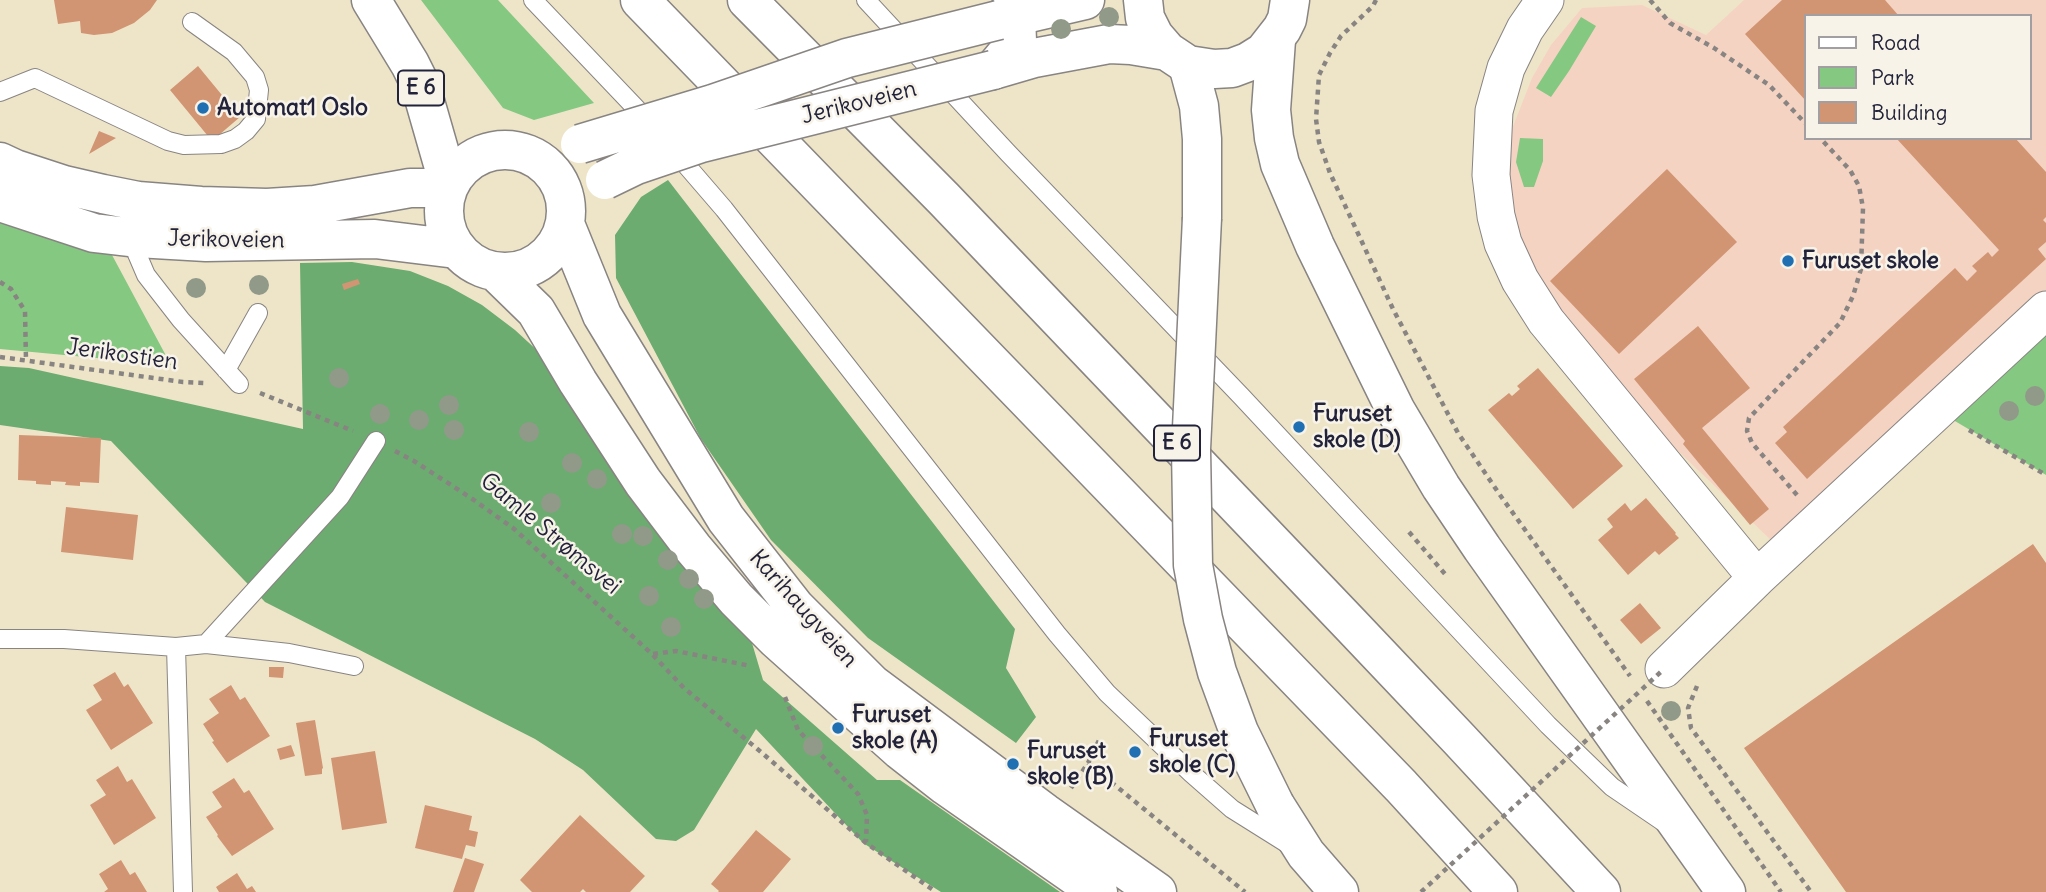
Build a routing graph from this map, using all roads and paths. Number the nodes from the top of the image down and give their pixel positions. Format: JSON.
{"nodes":[{"id":1,"x":372,"y":0,"type":"edge"},
{"id":2,"x":533,"y":0,"type":"edge"},
{"id":3,"x":640,"y":0,"type":"edge"},
{"id":4,"x":747,"y":0,"type":"edge"},
{"id":5,"x":866,"y":0,"type":"edge"},
{"id":6,"x":1085,"y":0,"type":"edge"},
{"id":7,"x":1143,"y":0,"type":"edge"},
{"id":8,"x":1377,"y":0,"type":"edge"},
{"id":9,"x":1545,"y":0,"type":"edge"},
{"id":10,"x":1650,"y":0,"type":"edge"},
{"id":11,"x":1290,"y":12,"type":"edge"},
{"id":12,"x":192,"y":22,"type":"dead end"},
{"id":13,"x":1012,"y":34,"type":"edge"},
{"id":14,"x":1177,"y":58,"type":"junction"},
{"id":15,"x":0,"y":92,"type":"edge"},
{"id":16,"x":1804,"y":122,"type":"edge"},
{"id":17,"x":1822,"y":140,"type":"edge"},
{"id":18,"x":528,"y":154,"type":"junction"},
{"id":19,"x":0,"y":162,"type":"edge"},
{"id":20,"x":448,"y":187,"type":"junction"},
{"id":21,"x":0,"y":202,"type":"edge"},
{"id":22,"x":566,"y":217,"type":"junction"},
{"id":23,"x":137,"y":238,"type":"junction"},
{"id":24,"x":456,"y":249,"type":"junction"},
{"id":25,"x":497,"y":272,"type":"junction"},
{"id":26,"x":0,"y":282,"type":"edge"},
{"id":27,"x":2046,"y":310,"type":"edge"},
{"id":28,"x":258,"y":313,"type":"dead end"},
{"id":29,"x":0,"y":357,"type":"edge"},
{"id":30,"x":26,"y":360,"type":"junction"},
{"id":31,"x":226,"y":370,"type":"junction"},
{"id":32,"x":239,"y":384,"type":"junction"},
{"id":33,"x":1938,"y":411,"type":"junction"},
{"id":34,"x":376,"y":441,"type":"junction"},
{"id":35,"x":2046,"y":475,"type":"edge"},
{"id":36,"x":1819,"y":521,"type":"junction"},
{"id":37,"x":1757,"y":578,"type":"junction"},
{"id":38,"x":0,"y":639,"type":"edge"},
{"id":39,"x":206,"y":644,"type":"junction"},
{"id":40,"x":176,"y":647,"type":"junction"},
{"id":41,"x":652,"y":654,"type":"junction"},
{"id":42,"x":354,"y":666,"type":"dead end"},
{"id":43,"x":759,"y":668,"type":"dead end"},
{"id":44,"x":1652,"y":675,"type":"junction"},
{"id":45,"x":782,"y":690,"type":"dead end"},
{"id":46,"x":1100,"y":738,"type":"dead end"},
{"id":47,"x":1088,"y":763,"type":"junction"},
{"id":48,"x":1071,"y":788,"type":"dead end"},
{"id":49,"x":1689,"y":839,"type":"junction"},
{"id":50,"x":866,"y":843,"type":"junction"},
{"id":51,"x":1306,"y":855,"type":"junction"},
{"id":52,"x":183,"y":892,"type":"edge"},
{"id":53,"x":936,"y":892,"type":"edge"},
{"id":54,"x":1098,"y":892,"type":"edge"},
{"id":55,"x":1157,"y":892,"type":"edge"},
{"id":56,"x":1245,"y":892,"type":"edge"},
{"id":57,"x":1339,"y":892,"type":"edge"},
{"id":58,"x":1421,"y":892,"type":"edge"},
{"id":59,"x":1498,"y":892,"type":"edge"},
{"id":60,"x":1601,"y":892,"type":"edge"},
{"id":61,"x":1726,"y":892,"type":"edge"},
{"id":62,"x":1781,"y":892,"type":"edge"},
{"id":63,"x":1811,"y":892,"type":"edge"}],
"edges":[{"from":1,"to":20,"type":"main road","number":"E 6"},
{"from":2,"to":51,"type":"lane"},
{"from":3,"to":59,"type":"main road"},
{"from":4,"to":60,"type":"main road","number":"E 6"},
{"from":5,"to":49,"type":"lane"},
{"from":6,"to":13,"type":"main road","name":"Jerikoveien"},
{"from":7,"to":14,"type":"main road"},
{"from":8,"to":44,"type":"path"},
{"from":9,"to":37,"type":"street"},
{"from":10,"to":16,"type":"path"},
{"from":11,"to":14,"type":"main road","name":"Jerikoveien"},
{"from":11,"to":49,"type":"main road"},
{"from":12,"to":15,"type":"lane"},
{"from":13,"to":14,"type":"main road","name":"Jerikoveien"},
{"from":13,"to":18,"type":"main road","name":"Jerikoveien","bridge":true},
{"from":13,"to":22,"type":"main road","name":"Jerikoveien","bridge":true},
{"from":14,"to":51,"type":"main road","number":"E 6","bridge":true},
{"from":17,"to":36,"type":"path"},
{"from":18,"to":20,"type":"main road","name":"Jerikoveien"},
{"from":18,"to":22,"type":"main road"},
{"from":19,"to":20,"type":"main road","name":"Jerikoveien"},
{"from":20,"to":24,"type":"main road"},
{"from":21,"to":23,"type":"main road","name":"Jerikoveien"},
{"from":22,"to":25,"type":"main road","name":"Jerikoveien"},
{"from":22,"to":55,"type":"main road","name":"Karihaugveien"},
{"from":23,"to":24,"type":"main road","name":"Jerikoveien"},
{"from":23,"to":31,"type":"lane"},
{"from":24,"to":25,"type":"main road","name":"Jerikoveien"},
{"from":25,"to":54,"type":"main road","name":"Karihaugveien"},
{"from":26,"to":30,"type":"path"},
{"from":27,"to":33,"type":"street"},
{"from":28,"to":31,"type":"lane"},
{"from":29,"to":30,"type":"path","name":"Jerikostien"},
{"from":30,"to":32,"type":"path","name":"Jerikostien"},
{"from":31,"to":32,"type":"lane"},
{"from":32,"to":34,"type":"path","name":"Gamle Strømsvei"},
{"from":33,"to":35,"type":"path"},
{"from":33,"to":36,"type":"street"},
{"from":34,"to":39,"type":"lane"},
{"from":34,"to":41,"type":"path","name":"Gamle Strømsvei"},
{"from":36,"to":37,"type":"street"},
{"from":37,"to":44,"type":"street"},
{"from":38,"to":40,"type":"lane"},
{"from":39,"to":40,"type":"lane"},
{"from":39,"to":42,"type":"lane"},
{"from":40,"to":52,"type":"lane"},
{"from":41,"to":43,"type":"path"},
{"from":41,"to":50,"type":"path","name":"Gamle Strømsvei"},
{"from":44,"to":58,"type":"path","bridge":true},
{"from":44,"to":62,"type":"path"},
{"from":44,"to":63,"type":"path"},
{"from":45,"to":50,"type":"path"},
{"from":46,"to":47,"type":"path"},
{"from":47,"to":48,"type":"path"},
{"from":47,"to":56,"type":"path"},
{"from":49,"to":61,"type":"main road"},
{"from":50,"to":53,"type":"path","name":"Gamle Strømsvei"},
{"from":51,"to":57,"type":"main road","number":"E 6"}]}
